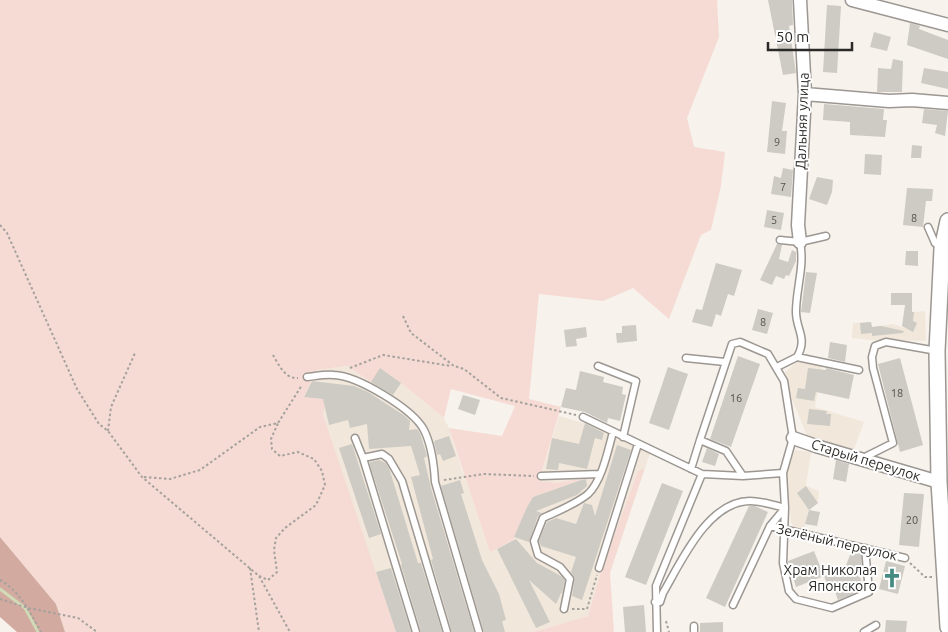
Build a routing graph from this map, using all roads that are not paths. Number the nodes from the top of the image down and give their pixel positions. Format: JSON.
{"nodes":[{"id":1,"x":800,"y":0,"type":"edge"},
{"id":2,"x":852,"y":0,"type":"edge"},
{"id":3,"x":948,"y":25,"type":"edge"},
{"id":4,"x":806,"y":94,"type":"junction"},
{"id":5,"x":948,"y":103,"type":"edge"},
{"id":6,"x":948,"y":221,"type":"edge"},
{"id":7,"x":928,"y":227,"type":"dead end"},
{"id":8,"x":826,"y":236,"type":"dead end"},
{"id":9,"x":780,"y":240,"type":"dead end"},
{"id":10,"x":800,"y":242,"type":"junction"},
{"id":11,"x":945,"y":249,"type":"edge"},
{"id":12,"x":943,"y":313,"type":"edge"},
{"id":13,"x":937,"y":351,"type":"junction"},
{"id":14,"x":797,"y":357,"type":"junction"},
{"id":15,"x":686,"y":358,"type":"dead end"},
{"id":16,"x":725,"y":362,"type":"junction"},
{"id":17,"x":598,"y":366,"type":"dead end"},
{"id":18,"x":777,"y":368,"type":"junction"},
{"id":19,"x":859,"y":370,"type":"dead end"},
{"id":20,"x":308,"y":376,"type":"road end"},
{"id":21,"x":583,"y":417,"type":"road end"},
{"id":22,"x":614,"y":432,"type":"junction"},
{"id":23,"x":623,"y":437,"type":"junction"},
{"id":24,"x":355,"y":438,"type":"dead end"},
{"id":25,"x":793,"y":438,"type":"junction"},
{"id":26,"x":700,"y":440,"type":"junction"},
{"id":27,"x":638,"y":444,"type":"junction"},
{"id":28,"x":363,"y":458,"type":"junction"},
{"id":29,"x":861,"y":459,"type":"junction"},
{"id":30,"x":691,"y":469,"type":"junction"},
{"id":31,"x":783,"y":473,"type":"junction"},
{"id":32,"x":600,"y":474,"type":"junction"},
{"id":33,"x":702,"y":474,"type":"junction"},
{"id":34,"x":541,"y":476,"type":"road end"},
{"id":35,"x":743,"y":476,"type":"junction"},
{"id":36,"x":939,"y":482,"type":"junction"},
{"id":37,"x":785,"y":508,"type":"junction"},
{"id":38,"x":770,"y":526,"type":"junction"},
{"id":39,"x":783,"y":530,"type":"junction"},
{"id":40,"x":865,"y":548,"type":"junction"},
{"id":41,"x":905,"y":558,"type":"road end"},
{"id":42,"x":599,"y":568,"type":"road end"},
{"id":43,"x":655,"y":602,"type":"junction"},
{"id":44,"x":733,"y":605,"type":"dead end"},
{"id":45,"x":564,"y":608,"type":"road end"},
{"id":46,"x":948,"y":623,"type":"edge"},
{"id":47,"x":876,"y":626,"type":"dead end"},
{"id":48,"x":416,"y":632,"type":"edge"},
{"id":49,"x":447,"y":632,"type":"edge"},
{"id":50,"x":479,"y":632,"type":"edge"},
{"id":51,"x":657,"y":632,"type":"edge"},
{"id":52,"x":864,"y":632,"type":"edge"}],
"edges":[{"from":1,"to":4,"type":"street","name":"Дальняя улица"},
{"from":2,"to":3,"type":"street"},
{"from":4,"to":5,"type":"street"},
{"from":4,"to":10,"type":"street","name":"Дальняя улица"},
{"from":6,"to":11,"type":"street"},
{"from":7,"to":11,"type":"lane"},
{"from":8,"to":10,"type":"lane"},
{"from":9,"to":10,"type":"lane"},
{"from":10,"to":14,"type":"lane"},
{"from":11,"to":12,"type":"street"},
{"from":12,"to":13,"type":"street"},
{"from":13,"to":29,"type":"lane"},
{"from":13,"to":36,"type":"street"},
{"from":14,"to":18,"type":"lane"},
{"from":14,"to":19,"type":"lane"},
{"from":15,"to":16,"type":"lane"},
{"from":16,"to":18,"type":"lane"},
{"from":16,"to":26,"type":"lane"},
{"from":17,"to":23,"type":"lane"},
{"from":18,"to":25,"type":"lane"},
{"from":20,"to":50,"type":"lane"},
{"from":21,"to":22,"type":"lane"},
{"from":22,"to":23,"type":"lane"},
{"from":22,"to":32,"type":"lane"},
{"from":23,"to":27,"type":"lane"},
{"from":24,"to":28,"type":"lane"},
{"from":25,"to":29,"type":"street","name":"Старый переулок"},
{"from":25,"to":31,"type":"lane"},
{"from":26,"to":30,"type":"lane"},
{"from":26,"to":35,"type":"lane"},
{"from":27,"to":30,"type":"lane"},
{"from":27,"to":42,"type":"lane"},
{"from":28,"to":48,"type":"lane"},
{"from":28,"to":49,"type":"lane"},
{"from":29,"to":36,"type":"street","name":"Старый переулок"},
{"from":30,"to":33,"type":"lane"},
{"from":31,"to":35,"type":"lane"},
{"from":31,"to":37,"type":"lane"},
{"from":32,"to":34,"type":"lane"},
{"from":32,"to":45,"type":"lane"},
{"from":33,"to":35,"type":"lane"},
{"from":33,"to":43,"type":"lane"},
{"from":36,"to":46,"type":"street"},
{"from":37,"to":38,"type":"lane"},
{"from":37,"to":39,"type":"lane"},
{"from":37,"to":43,"type":"lane"},
{"from":38,"to":39,"type":"lane","name":"Зелёный переулок"},
{"from":38,"to":44,"type":"lane"},
{"from":39,"to":40,"type":"lane","name":"Зелёный переулок"},
{"from":39,"to":40,"type":"lane"},
{"from":40,"to":41,"type":"lane","name":"Зелёный переулок"},
{"from":43,"to":51,"type":"lane"},
{"from":47,"to":52,"type":"lane"}]}
